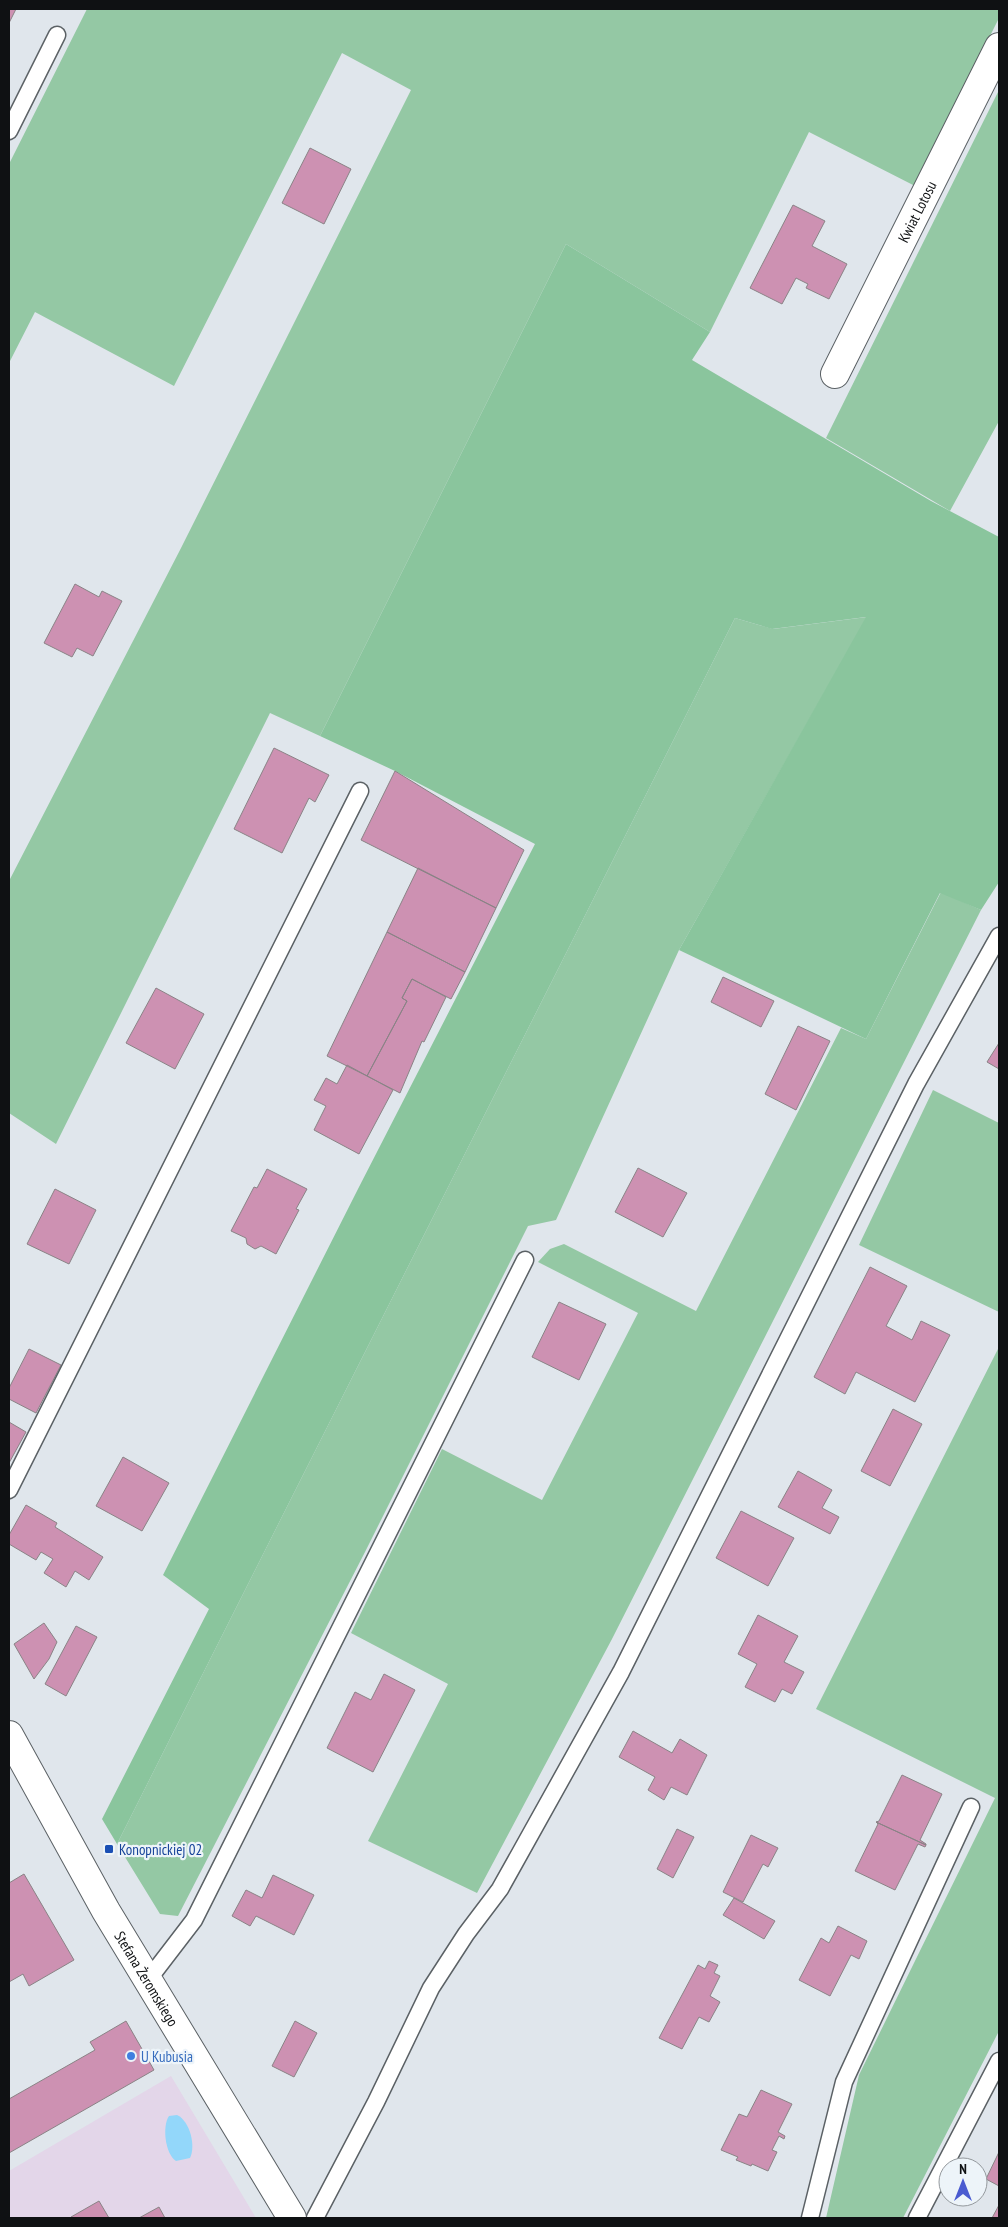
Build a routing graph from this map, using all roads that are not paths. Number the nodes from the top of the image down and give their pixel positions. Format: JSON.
{"nodes":[{"id":1,"x":57,"y":35,"type":"dead end"},
{"id":2,"x":999,"y":47,"type":"edge"},
{"id":3,"x":9,"y":130,"type":"edge"},
{"id":4,"x":835,"y":374,"type":"dead end"},
{"id":5,"x":360,"y":791,"type":"dead end"},
{"id":6,"x":999,"y":936,"type":"edge"},
{"id":7,"x":525,"y":1260,"type":"dead end"},
{"id":8,"x":9,"y":1490,"type":"edge"},
{"id":9,"x":9,"y":1737,"type":"edge"},
{"id":10,"x":971,"y":1807,"type":"dead end"},
{"id":11,"x":148,"y":1980,"type":"junction"},
{"id":12,"x":999,"y":2061,"type":"edge"},
{"id":13,"x":292,"y":2218,"type":"edge"},
{"id":14,"x":315,"y":2218,"type":"edge"},
{"id":15,"x":810,"y":2218,"type":"edge"},
{"id":16,"x":917,"y":2218,"type":"edge"}],
"edges":[{"from":1,"to":3,"type":"lane"},
{"from":2,"to":4,"type":"street","name":"Kwiat Lotosu"},
{"from":5,"to":8,"type":"lane"},
{"from":6,"to":14,"type":"lane"},
{"from":7,"to":11,"type":"lane"},
{"from":9,"to":11,"type":"street","name":"Stefana Żeromskiego"},
{"from":10,"to":15,"type":"lane"},
{"from":11,"to":13,"type":"street","name":"Stefana Żeromskiego"},
{"from":12,"to":16,"type":"lane"}]}
